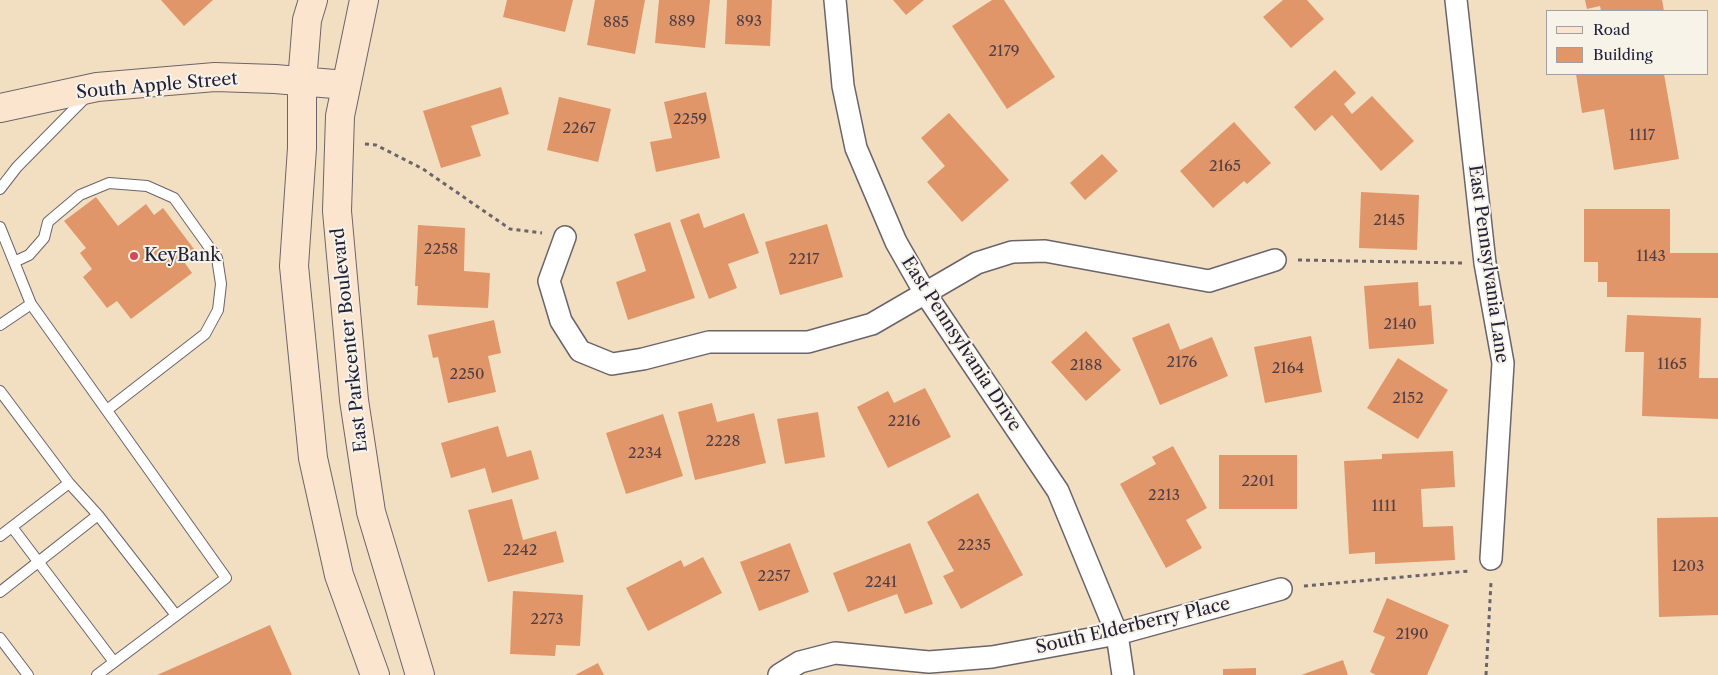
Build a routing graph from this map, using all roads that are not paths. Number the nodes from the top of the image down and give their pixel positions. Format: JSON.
{"nodes":[{"id":1,"x":313,"y":0,"type":"edge"},
{"id":2,"x":364,"y":0,"type":"edge"},
{"id":3,"x":835,"y":0,"type":"edge"},
{"id":4,"x":1456,"y":0,"type":"edge"},
{"id":5,"x":302,"y":82,"type":"junction"},
{"id":6,"x":346,"y":85,"type":"junction"},
{"id":7,"x":97,"y":87,"type":"junction"},
{"id":8,"x":0,"y":108,"type":"edge"},
{"id":9,"x":0,"y":189,"type":"edge"},
{"id":10,"x":0,"y":227,"type":"edge"},
{"id":11,"x":565,"y":237,"type":"road end"},
{"id":12,"x":1275,"y":260,"type":"road end"},
{"id":13,"x":14,"y":262,"type":"junction"},
{"id":14,"x":924,"y":293,"type":"junction"},
{"id":15,"x":31,"y":304,"type":"junction"},
{"id":16,"x":0,"y":325,"type":"edge"},
{"id":17,"x":0,"y":391,"type":"edge"},
{"id":18,"x":107,"y":410,"type":"junction"},
{"id":19,"x":69,"y":483,"type":"junction"},
{"id":20,"x":98,"y":515,"type":"junction"},
{"id":21,"x":12,"y":527,"type":"junction"},
{"id":22,"x":0,"y":536,"type":"edge"},
{"id":23,"x":39,"y":562,"type":"junction"},
{"id":24,"x":1491,"y":564,"type":"road end"},
{"id":25,"x":1281,"y":589,"type":"road end"},
{"id":26,"x":0,"y":592,"type":"edge"},
{"id":27,"x":175,"y":614,"type":"junction"},
{"id":28,"x":1117,"y":634,"type":"junction"},
{"id":29,"x":0,"y":638,"type":"edge"},
{"id":30,"x":114,"y":662,"type":"junction"},
{"id":31,"x":28,"y":675,"type":"edge"},
{"id":32,"x":97,"y":675,"type":"edge"},
{"id":33,"x":375,"y":675,"type":"edge"},
{"id":34,"x":420,"y":675,"type":"edge"},
{"id":35,"x":779,"y":675,"type":"edge"},
{"id":36,"x":1123,"y":675,"type":"edge"}],
"edges":[{"from":1,"to":5,"type":"main road"},
{"from":2,"to":6,"type":"main road","name":"East Parkcenter Boulevard"},
{"from":3,"to":14,"type":"street","name":"East Pennsylvania Drive"},
{"from":4,"to":24,"type":"street","name":"East Pennsylvania Lane"},
{"from":5,"to":6,"type":"main road","name":"South Apple Street"},
{"from":5,"to":7,"type":"main road","name":"South Apple Street"},
{"from":5,"to":33,"type":"main road"},
{"from":6,"to":34,"type":"main road","name":"East Parkcenter Boulevard"},
{"from":7,"to":8,"type":"main road","name":"South Apple Street"},
{"from":7,"to":9,"type":"lane"},
{"from":10,"to":13,"type":"lane"},
{"from":11,"to":14,"type":"street"},
{"from":12,"to":14,"type":"street"},
{"from":13,"to":15,"type":"lane"},
{"from":13,"to":18,"type":"lane"},
{"from":14,"to":28,"type":"street","name":"East Pennsylvania Drive"},
{"from":15,"to":16,"type":"lane"},
{"from":15,"to":18,"type":"lane"},
{"from":17,"to":19,"type":"lane"},
{"from":18,"to":27,"type":"lane"},
{"from":19,"to":20,"type":"lane"},
{"from":19,"to":21,"type":"lane"},
{"from":20,"to":23,"type":"lane"},
{"from":20,"to":27,"type":"lane"},
{"from":21,"to":22,"type":"lane"},
{"from":21,"to":23,"type":"lane"},
{"from":23,"to":26,"type":"lane"},
{"from":23,"to":30,"type":"lane"},
{"from":25,"to":28,"type":"street","name":"South Elderberry Place"},
{"from":27,"to":30,"type":"lane"},
{"from":28,"to":35,"type":"street","name":"South Elderberry Place"},
{"from":28,"to":36,"type":"street","name":"East Pennsylvania Drive"},
{"from":29,"to":31,"type":"lane"},
{"from":30,"to":32,"type":"lane"}]}
